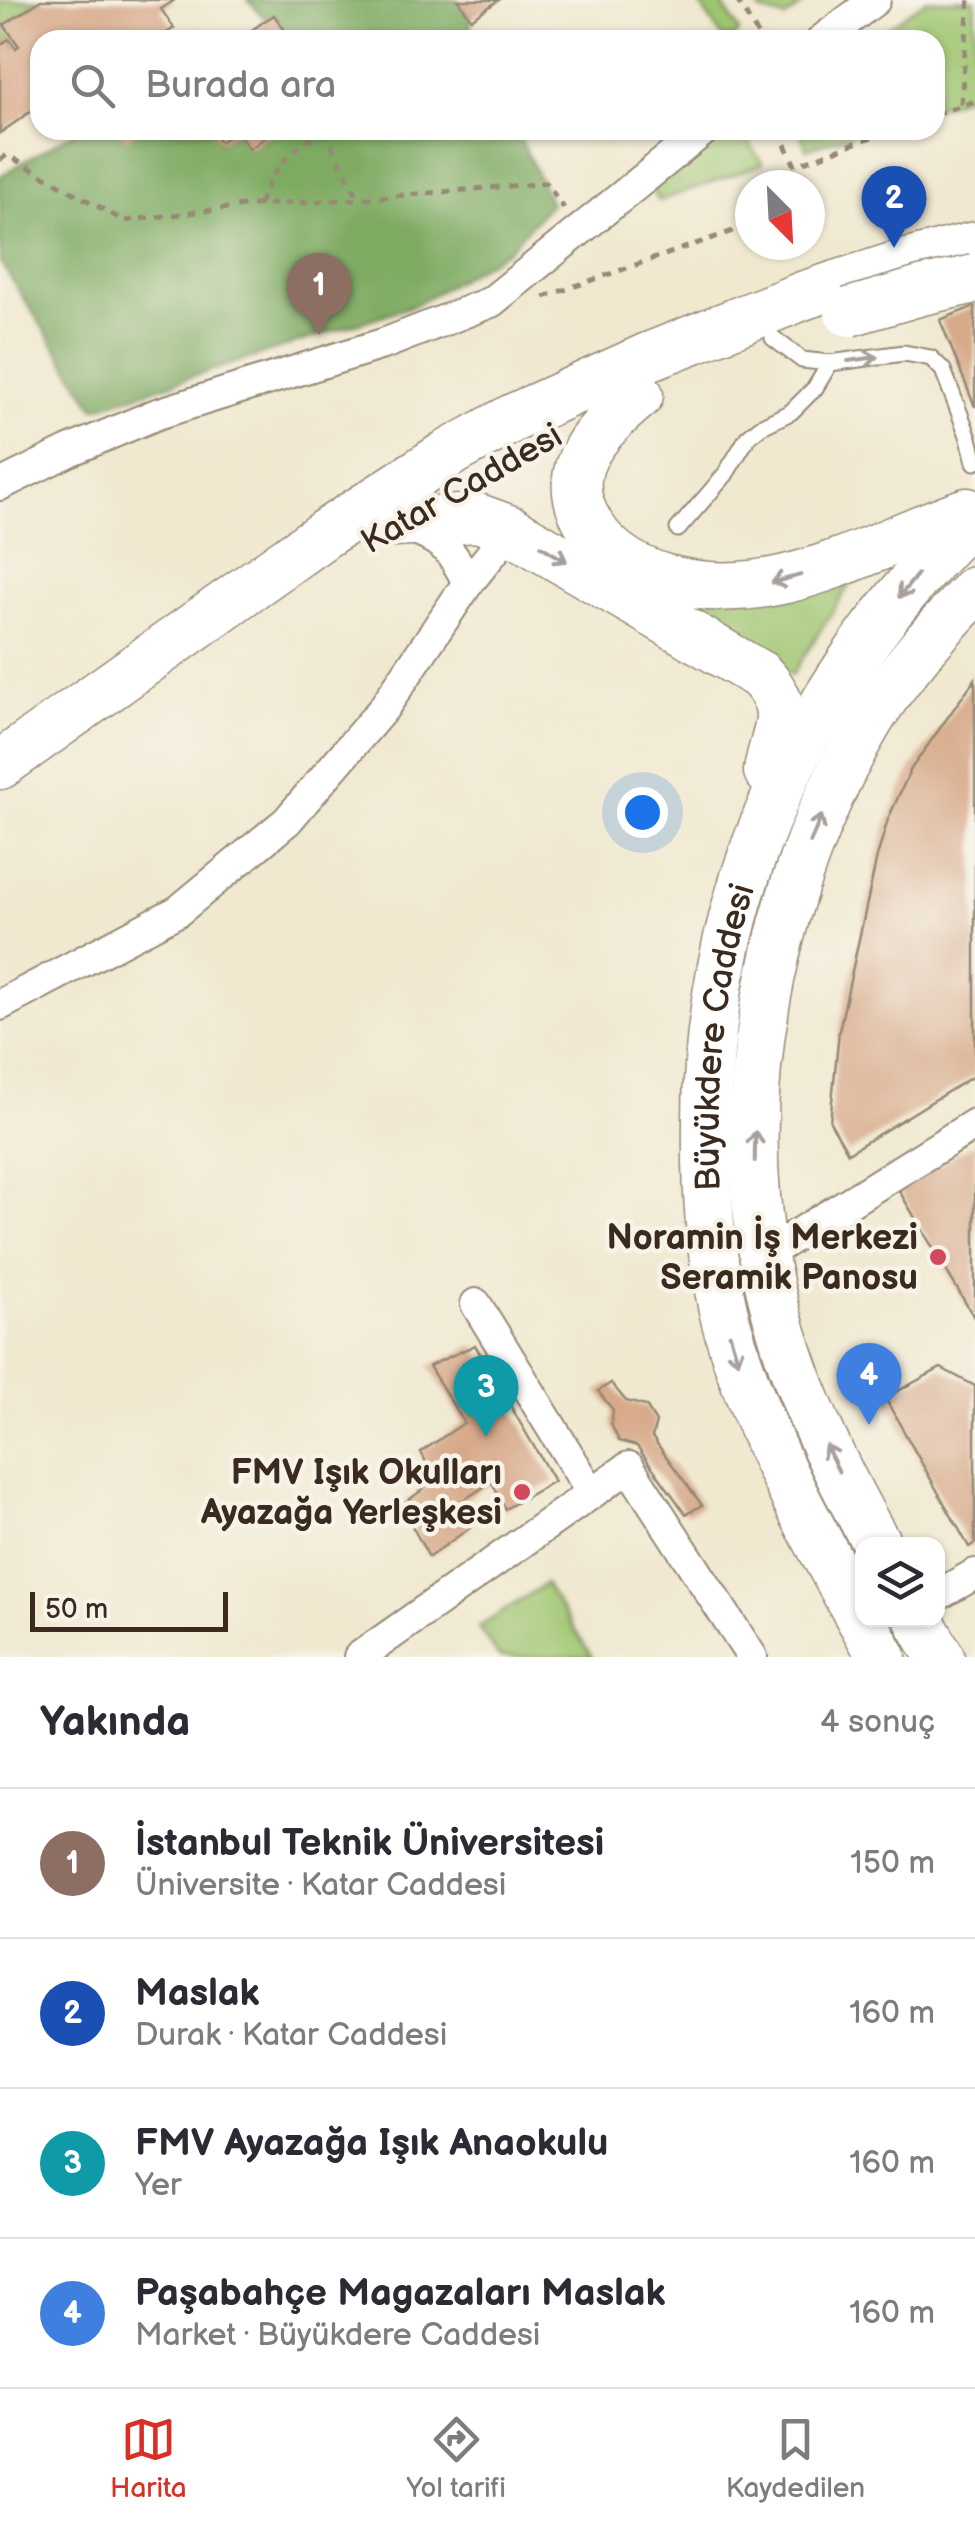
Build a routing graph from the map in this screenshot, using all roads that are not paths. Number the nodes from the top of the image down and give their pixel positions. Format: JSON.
{"nodes":[{"id":1,"x":874,"y":0,"type":"edge"},
{"id":2,"x":835,"y":30,"type":"edge"},
{"id":3,"x":692,"y":140,"type":"edge"},
{"id":4,"x":975,"y":246,"type":"edge"},
{"id":5,"x":975,"y":280,"type":"edge"},
{"id":6,"x":774,"y":338,"type":"junction"},
{"id":7,"x":830,"y":363,"type":"junction"},
{"id":8,"x":640,"y":395,"type":"junction"},
{"id":9,"x":972,"y":436,"type":"edge"},
{"id":10,"x":975,"y":462,"type":"edge"},
{"id":11,"x":0,"y":485,"type":"edge"},
{"id":12,"x":975,"y":512,"type":"edge"},
{"id":13,"x":395,"y":523,"type":"junction"},
{"id":14,"x":678,"y":529,"type":"dead end"},
{"id":15,"x":511,"y":530,"type":"junction"},
{"id":16,"x":468,"y":583,"type":"junction"},
{"id":17,"x":975,"y":590,"type":"edge"},
{"id":18,"x":0,"y":764,"type":"edge"},
{"id":19,"x":0,"y":802,"type":"edge"},
{"id":20,"x":764,"y":822,"type":"junction"},
{"id":21,"x":0,"y":1004,"type":"edge"},
{"id":22,"x":975,"y":1124,"type":"edge"},
{"id":23,"x":763,"y":1256,"type":"junction"},
{"id":24,"x":476,"y":1304,"type":"dead end"},
{"id":25,"x":591,"y":1492,"type":"junction"},
{"id":26,"x":874,"y":1537,"type":"edge"},
{"id":27,"x":975,"y":1574,"type":"edge"},
{"id":28,"x":945,"y":1591,"type":"edge"},
{"id":29,"x":924,"y":1627,"type":"edge"},
{"id":30,"x":359,"y":1657,"type":"edge"},
{"id":31,"x":752,"y":1657,"type":"edge"},
{"id":32,"x":882,"y":1657,"type":"edge"},
{"id":33,"x":940,"y":1657,"type":"edge"}],
"edges":[{"from":1,"to":2,"type":"street"},
{"from":3,"to":11,"type":"street"},
{"from":4,"to":18,"type":"main road","name":"Katar Caddesi"},
{"from":5,"to":6,"type":"main road","name":"Katar Caddesi","bridge":true},
{"from":6,"to":7,"type":"lane"},
{"from":6,"to":8,"type":"main road","name":"Katar Caddesi"},
{"from":7,"to":9,"type":"lane","one_way":true},
{"from":7,"to":14,"type":"lane"},
{"from":12,"to":8,"type":"main road","one_way":true},
{"from":8,"to":13,"type":"main road","name":"Katar Caddesi"},
{"from":9,"to":10,"type":"lane"},
{"from":12,"to":20,"type":"main road","name":"Büyükdere Caddesi","one_way":true},
{"from":13,"to":15,"type":"main road"},
{"from":13,"to":16,"type":"street"},
{"from":13,"to":19,"type":"main road","name":"Katar Caddesi"},
{"from":15,"to":16,"type":"street"},
{"from":15,"to":20,"type":"main road","one_way":true},
{"from":16,"to":21,"type":"street"},
{"from":23,"to":17,"type":"main road","name":"Büyükdere Caddesi","one_way":true},
{"from":20,"to":32,"type":"main road","name":"Büyükdere Caddesi","one_way":true},
{"from":22,"to":23,"type":"street"},
{"from":26,"to":23,"type":"main road","name":"Büyükdere Caddesi","one_way":true},
{"from":24,"to":25,"type":"street"},
{"from":25,"to":30,"type":"street"},
{"from":25,"to":31,"type":"street"},
{"from":27,"to":28,"type":"street"},
{"from":29,"to":33,"type":"main road"}]}
